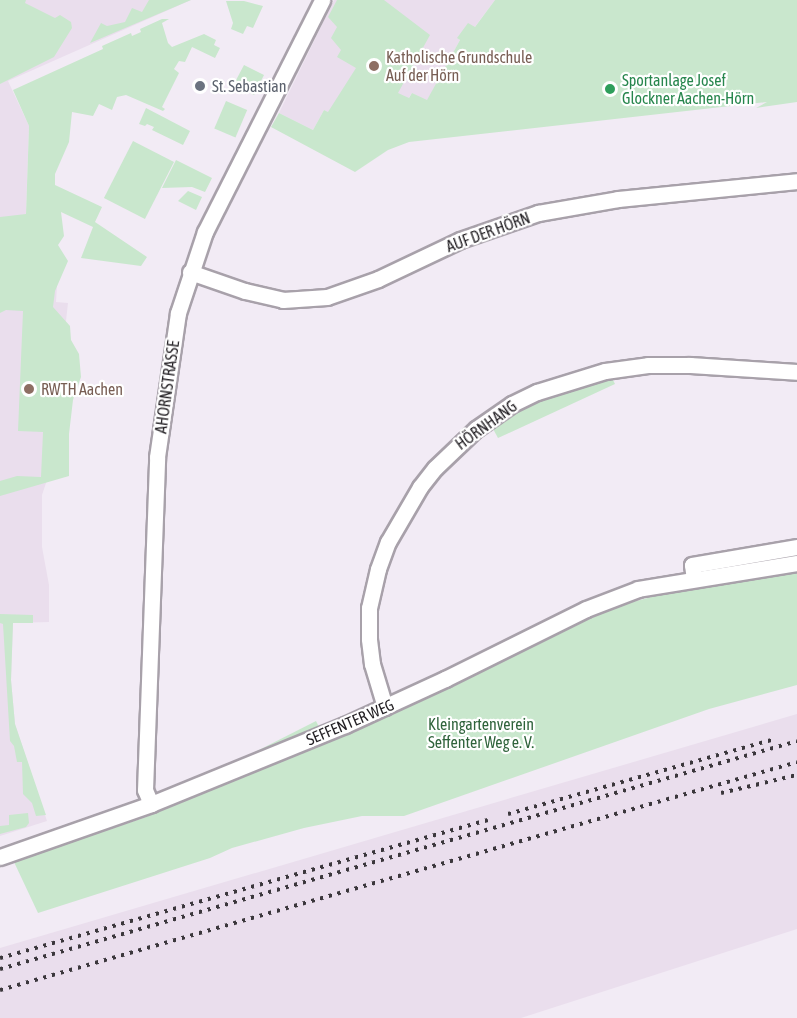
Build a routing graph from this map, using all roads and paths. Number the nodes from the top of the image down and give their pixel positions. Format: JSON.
{"nodes":[{"id":1,"x":322,"y":0,"type":"edge"},
{"id":2,"x":797,"y":181,"type":"edge"},
{"id":3,"x":190,"y":272,"type":"junction"},
{"id":4,"x":797,"y":372,"type":"edge"},
{"id":5,"x":797,"y":547,"type":"edge"},
{"id":6,"x":797,"y":563,"type":"edge"},
{"id":7,"x":694,"y":579,"type":"junction"},
{"id":8,"x":385,"y":707,"type":"junction"},
{"id":9,"x":151,"y":804,"type":"junction"},
{"id":10,"x":0,"y":857,"type":"edge"}],
"edges":[{"from":1,"to":3,"type":"street","name":"AHORNSTRASSE"},
{"from":2,"to":3,"type":"street","name":"AUF DER HÖRN"},
{"from":3,"to":9,"type":"street","name":"AHORNSTRASSE"},
{"from":4,"to":8,"type":"street","name":"HÖRNHANG"},
{"from":5,"to":7,"type":"street"},
{"from":6,"to":7,"type":"street","name":"SEFFENTER WEG"},
{"from":7,"to":8,"type":"street","name":"SEFFENTER WEG"},
{"from":8,"to":9,"type":"street","name":"SEFFENTER WEG"},
{"from":9,"to":10,"type":"street","name":"SEFFENTER WEG"}]}
